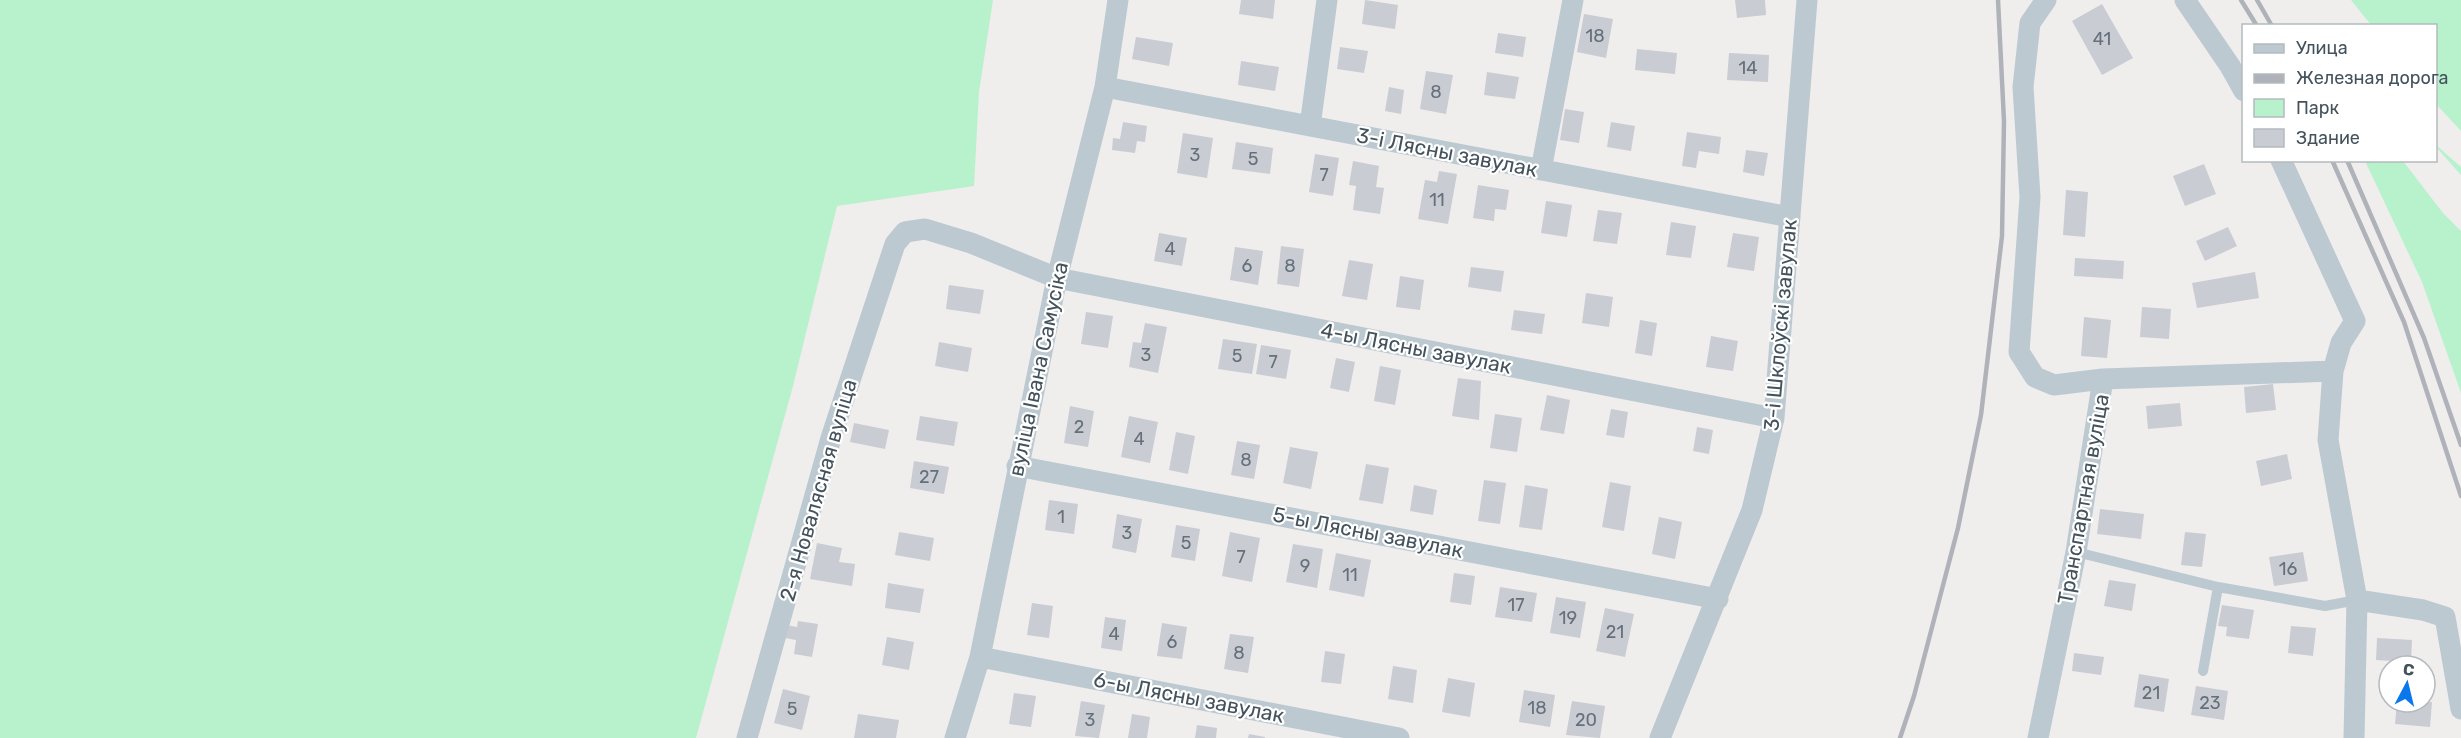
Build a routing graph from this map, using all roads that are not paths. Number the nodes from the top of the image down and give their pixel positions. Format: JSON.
{"nodes":[{"id":1,"x":1118,"y":0,"type":"edge"},
{"id":2,"x":1327,"y":0,"type":"edge"},
{"id":3,"x":1573,"y":0,"type":"edge"},
{"id":4,"x":1807,"y":0,"type":"edge"},
{"id":5,"x":2046,"y":0,"type":"edge"},
{"id":6,"x":2185,"y":0,"type":"edge"},
{"id":7,"x":1105,"y":87,"type":"junction"},
{"id":8,"x":2242,"y":87,"type":"edge"},
{"id":9,"x":1310,"y":126,"type":"junction"},
{"id":10,"x":2282,"y":162,"type":"edge"},
{"id":11,"x":1541,"y":170,"type":"junction"},
{"id":12,"x":1790,"y":217,"type":"junction"},
{"id":13,"x":895,"y":244,"type":"joint"},
{"id":14,"x":1057,"y":278,"type":"junction"},
{"id":15,"x":2333,"y":371,"type":"junction"},
{"id":16,"x":2103,"y":379,"type":"junction"},
{"id":17,"x":1774,"y":418,"type":"junction"},
{"id":18,"x":1017,"y":466,"type":"junction"},
{"id":19,"x":2076,"y":552,"type":"junction"},
{"id":20,"x":2218,"y":587,"type":"junction"},
{"id":21,"x":1718,"y":598,"type":"junction"},
{"id":22,"x":2357,"y":600,"type":"junction"},
{"id":23,"x":980,"y":657,"type":"junction"},
{"id":24,"x":2203,"y":671,"type":"dead end"},
{"id":25,"x":2461,"y":709,"type":"edge"},
{"id":26,"x":747,"y":738,"type":"edge"},
{"id":27,"x":955,"y":738,"type":"edge"},
{"id":28,"x":1399,"y":738,"type":"edge"},
{"id":29,"x":1660,"y":738,"type":"edge"},
{"id":30,"x":2038,"y":738,"type":"edge"},
{"id":31,"x":2354,"y":738,"type":"edge"}],
"edges":[{"from":1,"to":7,"type":"street","name":"вуліца Івана Самусіка"},
{"from":2,"to":9,"type":"street"},
{"from":3,"to":11,"type":"street"},
{"from":4,"to":12,"type":"street","name":"3-і Шклоўскі завулак"},
{"from":5,"to":16,"type":"street"},
{"from":6,"to":8,"type":"street"},
{"from":7,"to":9,"type":"street","name":"3-і Лясны завулак"},
{"from":7,"to":14,"type":"street","name":"вуліца Івана Самусіка"},
{"from":9,"to":11,"type":"street","name":"3-і Лясны завулак"},
{"from":10,"to":15,"type":"street"},
{"from":11,"to":12,"type":"street","name":"3-і Лясны завулак"},
{"from":12,"to":17,"type":"street","name":"3-і Шклоўскі завулак"},
{"from":13,"to":14,"type":"street","name":"4-ы Лясны завулак"},
{"from":13,"to":26,"type":"street","name":"2-я Новалясная вуліца"},
{"from":14,"to":17,"type":"street","name":"4-ы Лясны завулак"},
{"from":14,"to":18,"type":"street","name":"вуліца Івана Самусіка"},
{"from":15,"to":16,"type":"street","name":"Транспартная вуліца"},
{"from":15,"to":22,"type":"street"},
{"from":16,"to":19,"type":"street","name":"Транспартная вуліца"},
{"from":17,"to":21,"type":"street","name":"3-і Шклоўскі завулак"},
{"from":18,"to":21,"type":"street","name":"5-ы Лясны завулак"},
{"from":18,"to":23,"type":"street","name":"вуліца Івана Самусіка"},
{"from":19,"to":20,"type":"lane"},
{"from":19,"to":30,"type":"street","name":"Транспартная вуліца"},
{"from":20,"to":22,"type":"lane"},
{"from":20,"to":24,"type":"lane"},
{"from":21,"to":29,"type":"street","name":"3-і Шклоўскі завулак"},
{"from":22,"to":25,"type":"street"},
{"from":22,"to":31,"type":"street"},
{"from":23,"to":27,"type":"street","name":"вуліца Івана Самусіка"},
{"from":23,"to":28,"type":"street","name":"6-ы Лясны завулак"}]}
